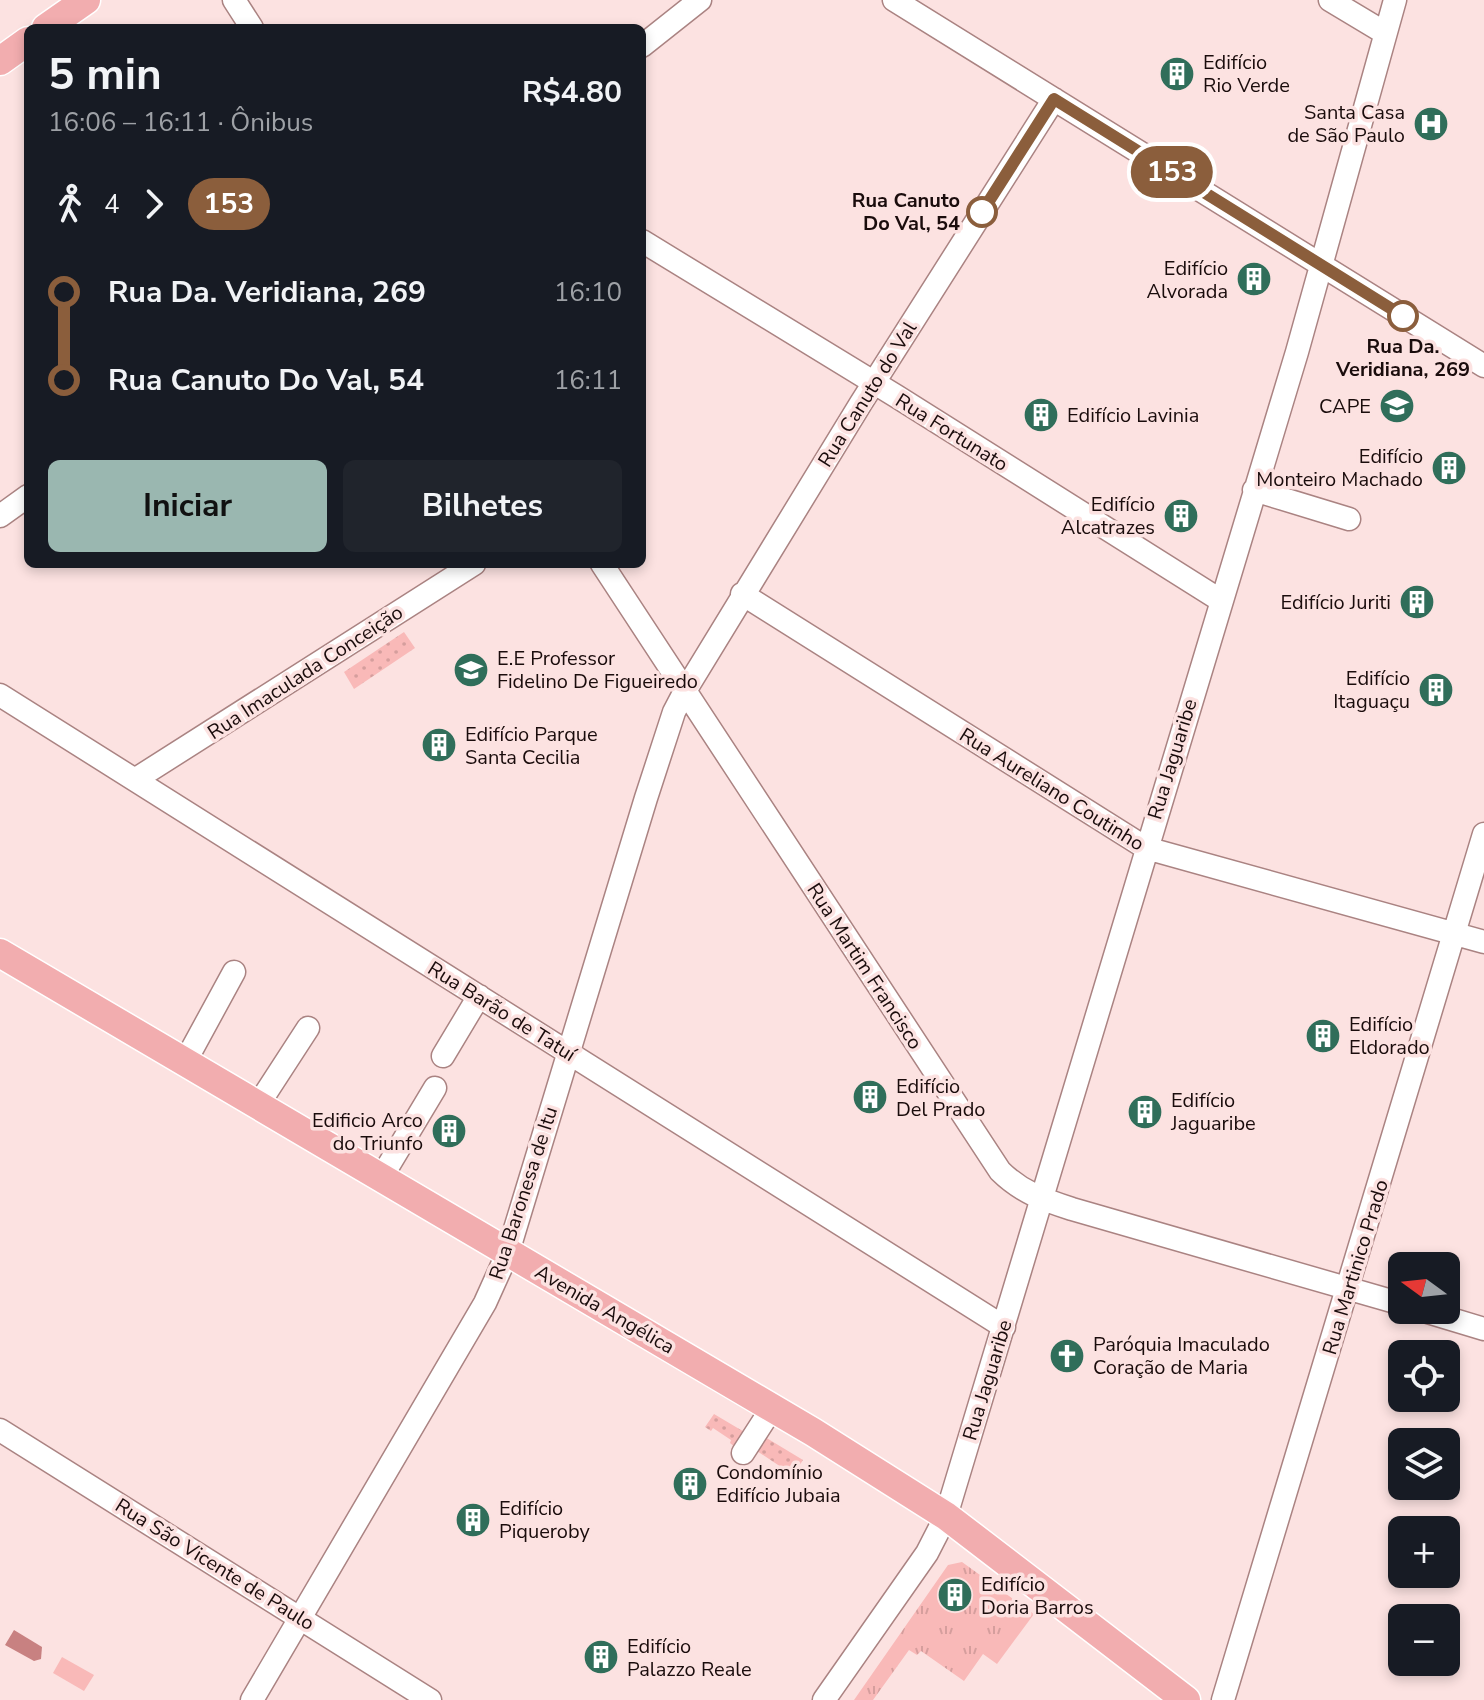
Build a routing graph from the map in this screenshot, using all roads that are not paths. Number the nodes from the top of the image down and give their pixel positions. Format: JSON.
{"nodes":[{"id":1,"x":86,"y":0,"type":"edge"},
{"id":2,"x":234,"y":0,"type":"edge"},
{"id":3,"x":700,"y":0,"type":"edge"},
{"id":4,"x":894,"y":0,"type":"edge"},
{"id":5,"x":1330,"y":0,"type":"edge"},
{"id":6,"x":1395,"y":0,"type":"edge"},
{"id":7,"x":52,"y":24,"type":"edge"},
{"id":8,"x":249,"y":24,"type":"edge"},
{"id":9,"x":1385,"y":33,"type":"junction"},
{"id":10,"x":646,"y":43,"type":"edge"},
{"id":11,"x":24,"y":44,"type":"edge"},
{"id":12,"x":0,"y":61,"type":"edge"},
{"id":13,"x":1054,"y":99,"type":"junction"},
{"id":14,"x":646,"y":243,"type":"edge"},
{"id":15,"x":1322,"y":266,"type":"junction"},
{"id":16,"x":1484,"y":366,"type":"edge"},
{"id":17,"x":874,"y":383,"type":"junction"},
{"id":18,"x":1254,"y":490,"type":"junction"},
{"id":19,"x":24,"y":499,"type":"edge"},
{"id":20,"x":0,"y":516,"type":"edge"},
{"id":21,"x":1349,"y":519,"type":"dead end"},
{"id":22,"x":468,"y":568,"type":"edge"},
{"id":23,"x":605,"y":568,"type":"edge"},
{"id":24,"x":742,"y":594,"type":"junction"},
{"id":25,"x":1220,"y":600,"type":"junction"},
{"id":26,"x":685,"y":691,"type":"junction"},
{"id":27,"x":0,"y":695,"type":"edge"},
{"id":28,"x":136,"y":779,"type":"junction"},
{"id":29,"x":1484,"y":834,"type":"edge"},
{"id":30,"x":1146,"y":848,"type":"junction"},
{"id":31,"x":1455,"y":934,"type":"junction"},
{"id":32,"x":1484,"y":942,"type":"edge"},
{"id":33,"x":0,"y":953,"type":"edge"},
{"id":34,"x":234,"y":972,"type":"dead end"},
{"id":35,"x":479,"y":996,"type":"junction"},
{"id":36,"x":308,"y":1028,"type":"dead end"},
{"id":37,"x":569,"y":1052,"type":"junction"},
{"id":38,"x":443,"y":1056,"type":"dead end"},
{"id":39,"x":185,"y":1062,"type":"junction"},
{"id":40,"x":435,"y":1088,"type":"dead end"},
{"id":41,"x":258,"y":1105,"type":"junction"},
{"id":42,"x":381,"y":1178,"type":"junction"},
{"id":43,"x":1041,"y":1199,"type":"junction"},
{"id":44,"x":508,"y":1252,"type":"junction"},
{"id":45,"x":1349,"y":1288,"type":"junction"},
{"id":46,"x":1388,"y":1300,"type":"edge"},
{"id":47,"x":1460,"y":1322,"type":"edge"},
{"id":48,"x":1004,"y":1327,"type":"junction"},
{"id":49,"x":1484,"y":1329,"type":"edge"},
{"id":50,"x":772,"y":1408,"type":"junction"},
{"id":51,"x":0,"y":1430,"type":"edge"},
{"id":52,"x":743,"y":1453,"type":"dead end"},
{"id":53,"x":946,"y":1516,"type":"junction"},
{"id":54,"x":301,"y":1618,"type":"junction"},
{"id":55,"x":252,"y":1700,"type":"edge"},
{"id":56,"x":430,"y":1700,"type":"edge"},
{"id":57,"x":824,"y":1700,"type":"edge"},
{"id":58,"x":1186,"y":1700,"type":"edge"},
{"id":59,"x":1223,"y":1700,"type":"edge"}],
"edges":[{"from":1,"to":7,"type":"main road"},
{"from":2,"to":8,"type":"street"},
{"from":3,"to":10,"type":"street"},
{"from":4,"to":13,"type":"street"},
{"from":5,"to":9,"type":"street"},
{"from":6,"to":9,"type":"street","name":"Rua Jaguaribe"},
{"from":9,"to":15,"type":"street","name":"Rua Jaguaribe"},
{"from":11,"to":12,"type":"main road"},
{"from":13,"to":15,"type":"street"},
{"from":13,"to":17,"type":"street","name":"Rua Canuto do Val"},
{"from":14,"to":17,"type":"street","name":"Rua Fortunato"},
{"from":15,"to":16,"type":"street"},
{"from":15,"to":18,"type":"street","name":"Rua Jaguaribe"},
{"from":17,"to":24,"type":"street","name":"Rua Canuto do Val"},
{"from":17,"to":25,"type":"street","name":"Rua Fortunato"},
{"from":18,"to":21,"type":"street"},
{"from":18,"to":25,"type":"street","name":"Rua Jaguaribe"},
{"from":19,"to":20,"type":"street"},
{"from":22,"to":28,"type":"street","name":"Rua Imaculada Conceição"},
{"from":23,"to":26,"type":"street","name":"Rua Martim Francisco"},
{"from":24,"to":26,"type":"street","name":"Rua Canuto do Val"},
{"from":24,"to":30,"type":"street","name":"Rua Aureliano Coutinho"},
{"from":25,"to":30,"type":"street","name":"Rua Jaguaribe"},
{"from":26,"to":37,"type":"street","name":"Rua Baronesa de Itu"},
{"from":26,"to":43,"type":"street","name":"Rua Martim Francisco"},
{"from":27,"to":28,"type":"street","name":"Rua Barão de Tatuí"},
{"from":28,"to":35,"type":"street","name":"Rua Barão de Tatuí"},
{"from":29,"to":31,"type":"street","name":"Rua Martinico Prado"},
{"from":30,"to":31,"type":"street","name":"Rua Aureliano Coutinho"},
{"from":30,"to":43,"type":"street","name":"Rua Jaguaribe"},
{"from":31,"to":32,"type":"street","name":"Rua Aureliano Coutinho"},
{"from":31,"to":45,"type":"street","name":"Rua Martinico Prado"},
{"from":33,"to":39,"type":"main road","name":"Avenida Angélica"},
{"from":34,"to":39,"type":"street"},
{"from":35,"to":37,"type":"street","name":"Rua Barão de Tatuí"},
{"from":35,"to":38,"type":"street"},
{"from":36,"to":41,"type":"street"},
{"from":37,"to":44,"type":"street","name":"Rua Baronesa de Itu"},
{"from":37,"to":48,"type":"street","name":"Rua Barão de Tatuí"},
{"from":39,"to":41,"type":"main road","name":"Avenida Angélica"},
{"from":40,"to":42,"type":"street"},
{"from":41,"to":42,"type":"main road","name":"Avenida Angélica"},
{"from":42,"to":44,"type":"main road","name":"Avenida Angélica"},
{"from":43,"to":45,"type":"street","name":"Rua Martim Francisco"},
{"from":43,"to":48,"type":"street","name":"Rua Jaguaribe"},
{"from":44,"to":50,"type":"main road","name":"Avenida Angélica"},
{"from":44,"to":54,"type":"street","name":"Rua Baronesa de Itu"},
{"from":45,"to":46,"type":"street","name":"Rua Martim Francisco"},
{"from":45,"to":59,"type":"street","name":"Rua Martinico Prado"},
{"from":47,"to":49,"type":"street"},
{"from":48,"to":53,"type":"street","name":"Rua Jaguaribe"},
{"from":50,"to":52,"type":"street"},
{"from":50,"to":53,"type":"main road","name":"Avenida Angélica"},
{"from":51,"to":54,"type":"street","name":"Rua São Vicente de Paulo"},
{"from":53,"to":57,"type":"street","name":"Rua Jaguaribe"},
{"from":53,"to":58,"type":"main road","name":"Avenida Angélica"},
{"from":54,"to":55,"type":"street","name":"Rua Baronesa de Itu"},
{"from":54,"to":56,"type":"street","name":"Rua São Vicente de Paulo"}]}
